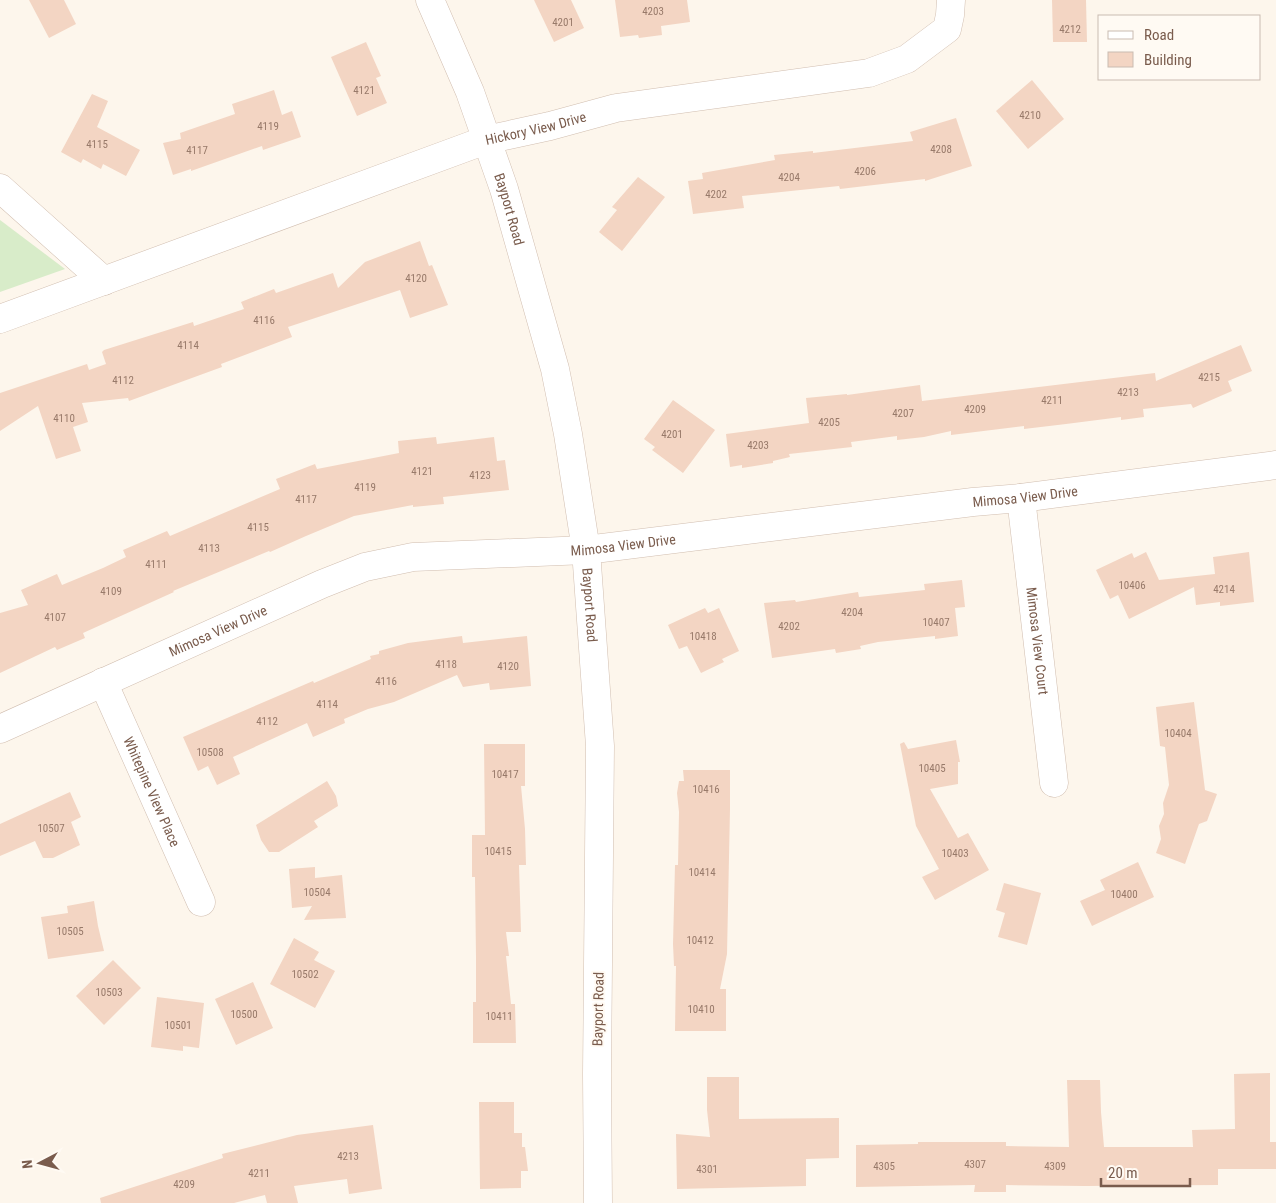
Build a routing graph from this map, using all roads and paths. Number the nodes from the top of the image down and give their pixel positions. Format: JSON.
{"nodes":[{"id":1,"x":430,"y":0,"type":"edge"},
{"id":2,"x":951,"y":0,"type":"edge"},
{"id":3,"x":486,"y":140,"type":"junction"},
{"id":4,"x":0,"y":188,"type":"edge"},
{"id":5,"x":104,"y":281,"type":"junction"},
{"id":6,"x":0,"y":319,"type":"edge"},
{"id":7,"x":1276,"y":465,"type":"edge"},
{"id":8,"x":1021,"y":498,"type":"junction"},
{"id":9,"x":586,"y":550,"type":"junction"},
{"id":10,"x":103,"y":682,"type":"junction"},
{"id":11,"x":0,"y":729,"type":"edge"},
{"id":12,"x":1054,"y":784,"type":"dead end"},
{"id":13,"x":201,"y":902,"type":"dead end"},
{"id":14,"x":598,"y":1203,"type":"edge"}],
"edges":[{"from":1,"to":3,"type":"street","name":"Bayport Road"},
{"from":2,"to":3,"type":"street","name":"Hickory View Drive"},
{"from":3,"to":5,"type":"street","name":"Hickory View Drive"},
{"from":3,"to":9,"type":"street","name":"Bayport Road"},
{"from":4,"to":5,"type":"street"},
{"from":5,"to":6,"type":"street","name":"Hickory View Drive"},
{"from":7,"to":8,"type":"street","name":"Mimosa View Drive"},
{"from":8,"to":9,"type":"street","name":"Mimosa View Drive"},
{"from":8,"to":12,"type":"street","name":"Mimosa View Court"},
{"from":9,"to":10,"type":"street","name":"Mimosa View Drive"},
{"from":9,"to":14,"type":"street","name":"Bayport Road"},
{"from":10,"to":11,"type":"street","name":"Mimosa View Drive"},
{"from":10,"to":13,"type":"street","name":"Whitepine View Place"}]}
